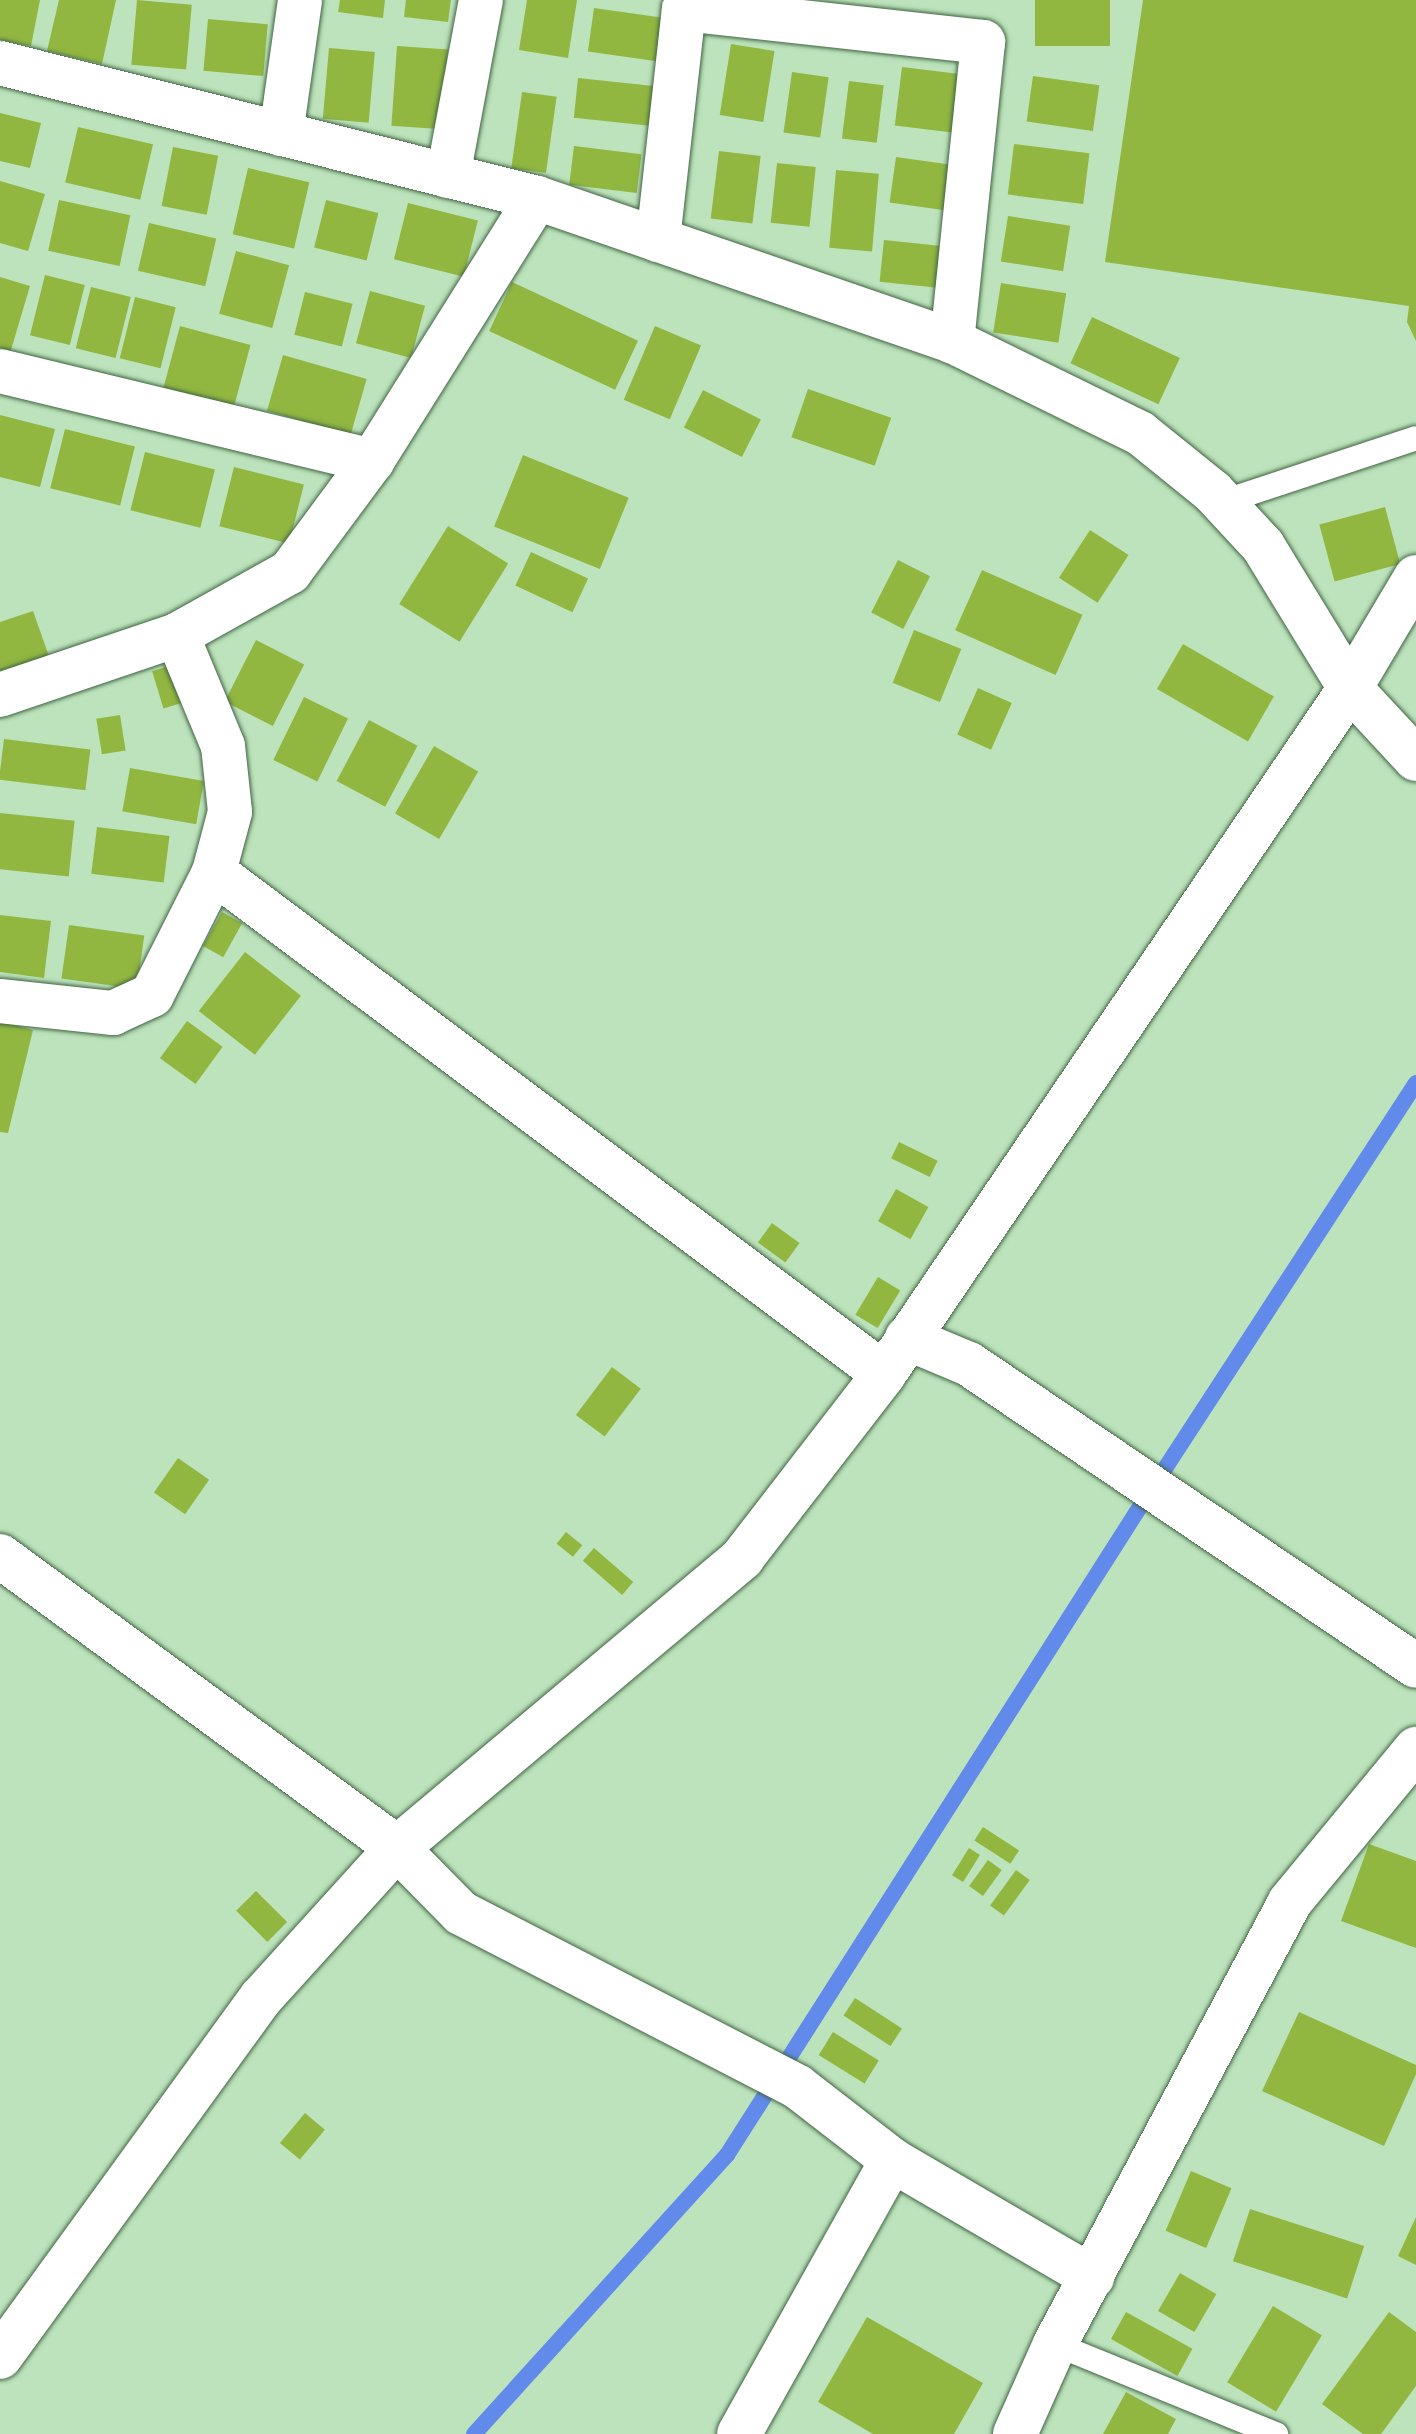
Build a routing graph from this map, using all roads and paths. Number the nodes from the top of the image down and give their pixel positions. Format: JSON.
{"nodes":[{"id":1,"x":300,"y":0,"type":"edge"},
{"id":2,"x":481,"y":0,"type":"edge"},
{"id":3,"x":0,"y":63,"type":"edge"},
{"id":4,"x":281,"y":134,"type":"junction"},
{"id":5,"x":448,"y":176,"type":"junction"},
{"id":6,"x":537,"y":198,"type":"junction"},
{"id":7,"x":658,"y":240,"type":"junction"},
{"id":8,"x":952,"y":341,"type":"junction"},
{"id":9,"x":0,"y":371,"type":"edge"},
{"id":10,"x":1416,"y":438,"type":"edge"},
{"id":11,"x":372,"y":461,"type":"junction"},
{"id":12,"x":1223,"y":502,"type":"junction"},
{"id":13,"x":1416,"y":577,"type":"edge"},
{"id":14,"x":177,"y":635,"type":"junction"},
{"id":15,"x":1350,"y":688,"type":"junction"},
{"id":16,"x":0,"y":695,"type":"edge"},
{"id":17,"x":1416,"y":759,"type":"edge"},
{"id":18,"x":214,"y":872,"type":"junction"},
{"id":19,"x":0,"y":1001,"type":"edge"},
{"id":20,"x":895,"y":1356,"type":"junction"},
{"id":21,"x":0,"y":1556,"type":"edge"},
{"id":22,"x":1416,"y":1666,"type":"edge"},
{"id":23,"x":1416,"y":1749,"type":"edge"},
{"id":24,"x":397,"y":1848,"type":"junction"},
{"id":25,"x":892,"y":2160,"type":"junction"},
{"id":26,"x":1092,"y":2277,"type":"junction"},
{"id":27,"x":13,"y":2312,"type":"edge"},
{"id":28,"x":1055,"y":2344,"type":"junction"},
{"id":29,"x":0,"y":2357,"type":"edge"},
{"id":30,"x":739,"y":2434,"type":"edge"},
{"id":31,"x":1015,"y":2434,"type":"edge"},
{"id":32,"x":1276,"y":2434,"type":"edge"}],
"edges":[{"from":1,"to":4,"type":"street"},
{"from":2,"to":5,"type":"street"},
{"from":3,"to":4,"type":"street"},
{"from":4,"to":5,"type":"street"},
{"from":5,"to":6,"type":"street"},
{"from":6,"to":7,"type":"street"},
{"from":6,"to":11,"type":"street"},
{"from":7,"to":8,"type":"street"},
{"from":7,"to":8,"type":"street"},
{"from":8,"to":12,"type":"street"},
{"from":9,"to":11,"type":"street"},
{"from":10,"to":12,"type":"lane"},
{"from":11,"to":14,"type":"street"},
{"from":12,"to":15,"type":"street"},
{"from":13,"to":15,"type":"street"},
{"from":14,"to":16,"type":"street"},
{"from":14,"to":18,"type":"street"},
{"from":15,"to":17,"type":"street"},
{"from":15,"to":20,"type":"street"},
{"from":18,"to":19,"type":"street"},
{"from":18,"to":20,"type":"street"},
{"from":20,"to":22,"type":"street"},
{"from":20,"to":24,"type":"street"},
{"from":21,"to":24,"type":"street"},
{"from":23,"to":26,"type":"street"},
{"from":24,"to":25,"type":"street"},
{"from":24,"to":27,"type":"street"},
{"from":25,"to":26,"type":"street"},
{"from":25,"to":30,"type":"street"},
{"from":26,"to":28,"type":"street"},
{"from":27,"to":29,"type":"street"},
{"from":28,"to":31,"type":"street"},
{"from":28,"to":32,"type":"lane"}]}
